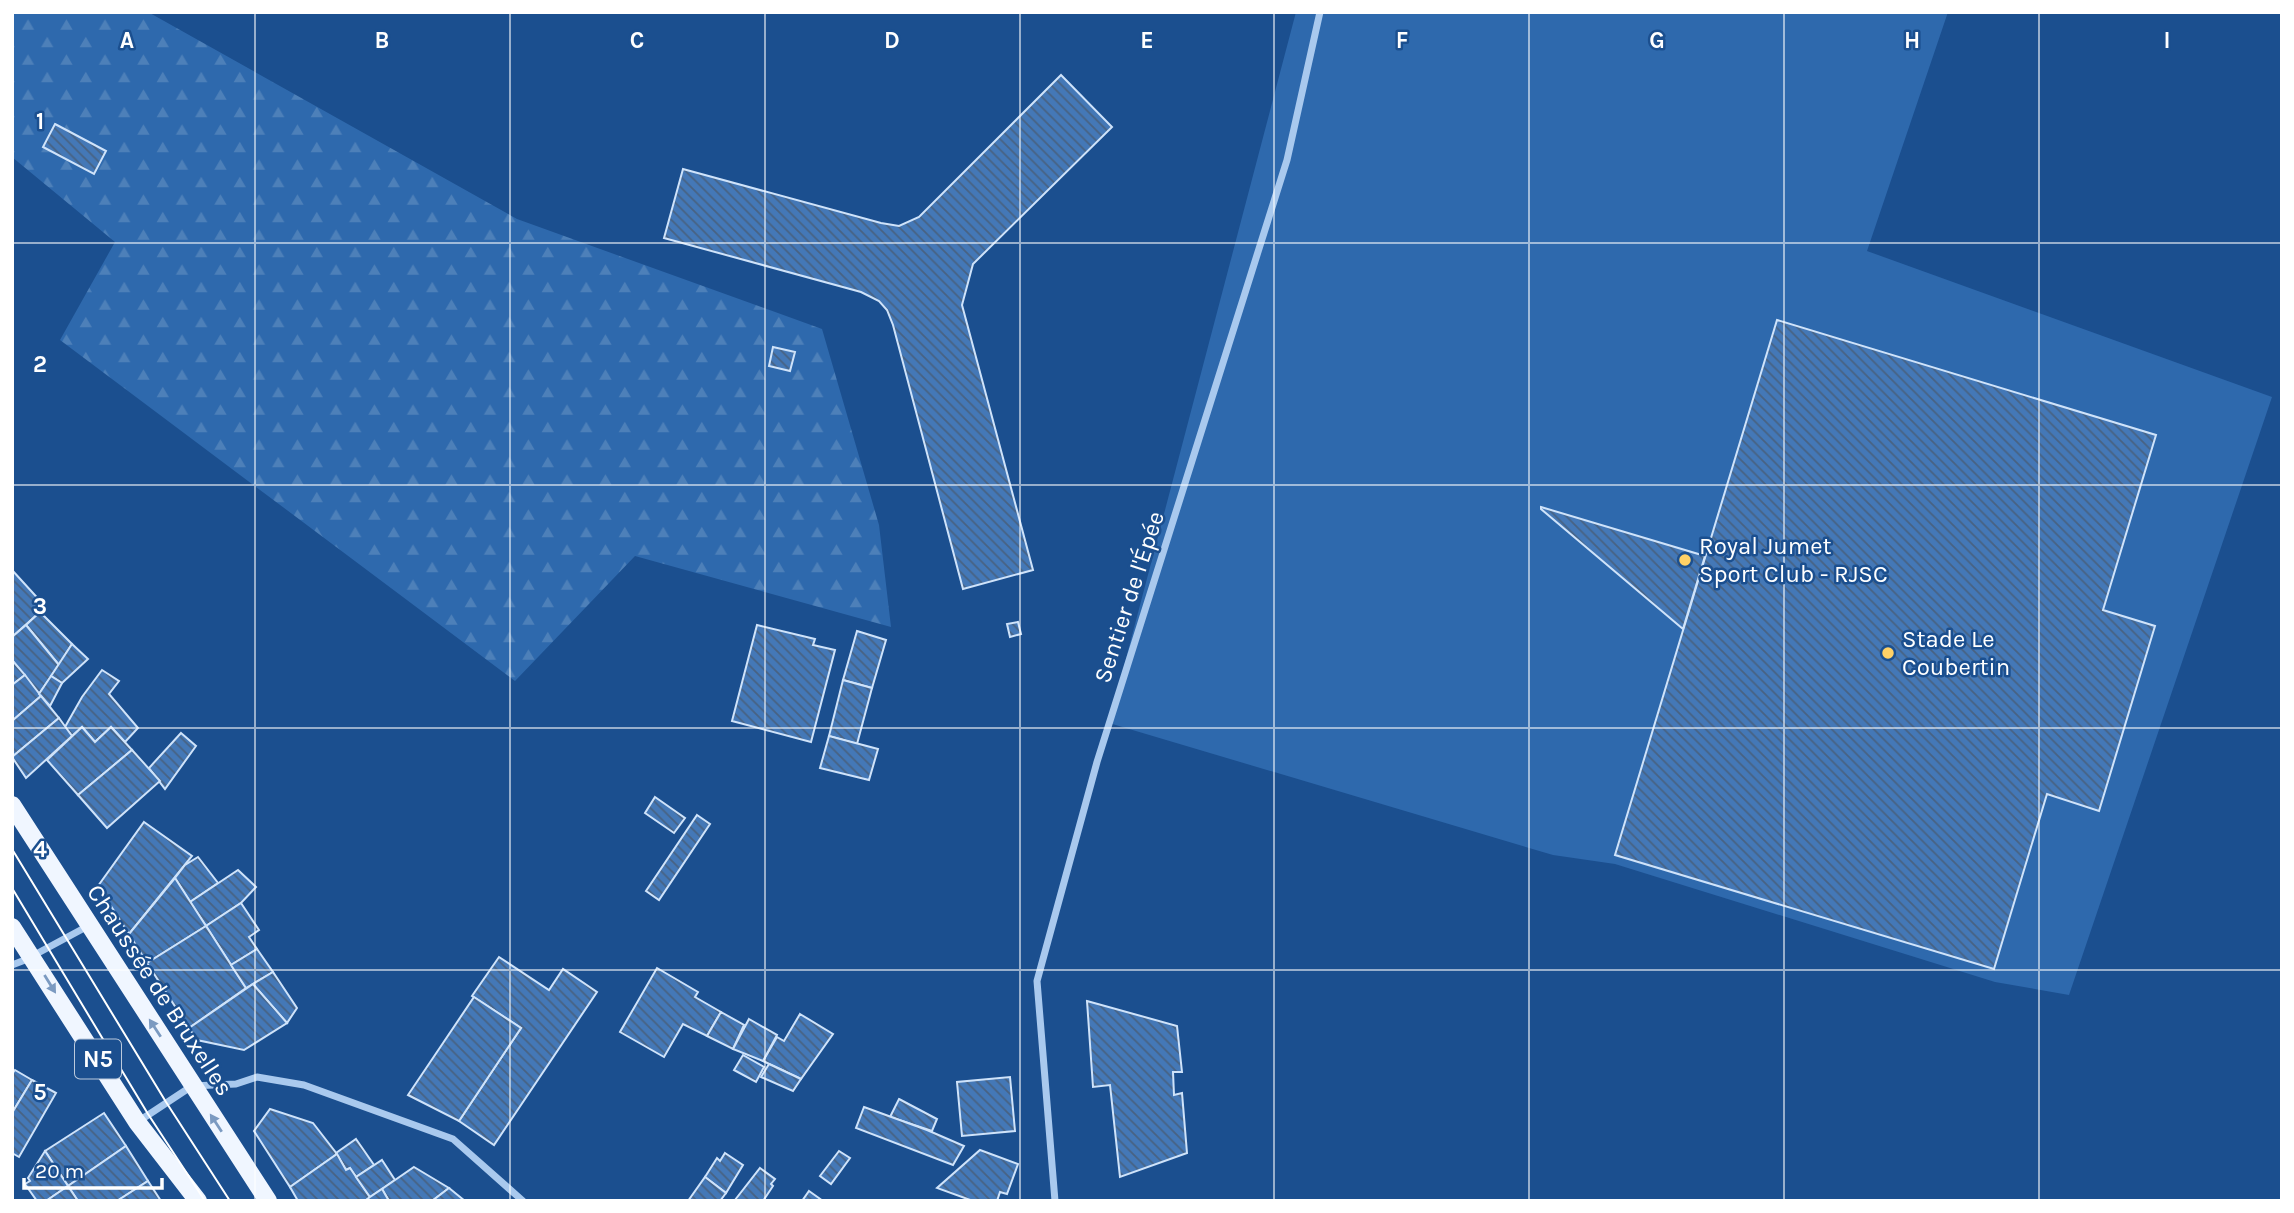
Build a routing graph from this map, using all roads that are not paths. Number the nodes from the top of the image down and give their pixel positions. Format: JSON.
{"nodes":[{"id":1,"x":1320,"y":12,"type":"edge"},
{"id":2,"x":12,"y":805,"type":"edge"},
{"id":3,"x":89,"y":926,"type":"junction"},
{"id":4,"x":12,"y":927,"type":"edge"},
{"id":5,"x":32,"y":957,"type":"junction"},
{"id":6,"x":12,"y":965,"type":"edge"},
{"id":7,"x":192,"y":1086,"type":"junction"},
{"id":8,"x":137,"y":1122,"type":"junction"},
{"id":9,"x":198,"y":1201,"type":"edge"},
{"id":10,"x":268,"y":1201,"type":"edge"},
{"id":11,"x":523,"y":1201,"type":"edge"},
{"id":12,"x":1055,"y":1201,"type":"edge"}],
"edges":[{"from":1,"to":12,"type":"street","name":"Sentier de l'Épée"},
{"from":2,"to":3,"type":"main road","name":"Chaussée de Bruxelles","number":"N5"},
{"from":3,"to":5,"type":"street"},
{"from":7,"to":3,"type":"main road","name":"Chaussée de Bruxelles","number":"N5","one_way":true},
{"from":4,"to":5,"type":"main road","number":"N5"},
{"from":5,"to":6,"type":"street"},
{"from":5,"to":8,"type":"main road","number":"N5","one_way":true},
{"from":7,"to":8,"type":"street"},
{"from":10,"to":7,"type":"main road","name":"Chaussée de Bruxelles","number":"N5","one_way":true},
{"from":7,"to":11,"type":"street"},
{"from":8,"to":9,"type":"main road","number":"N5"}]}
